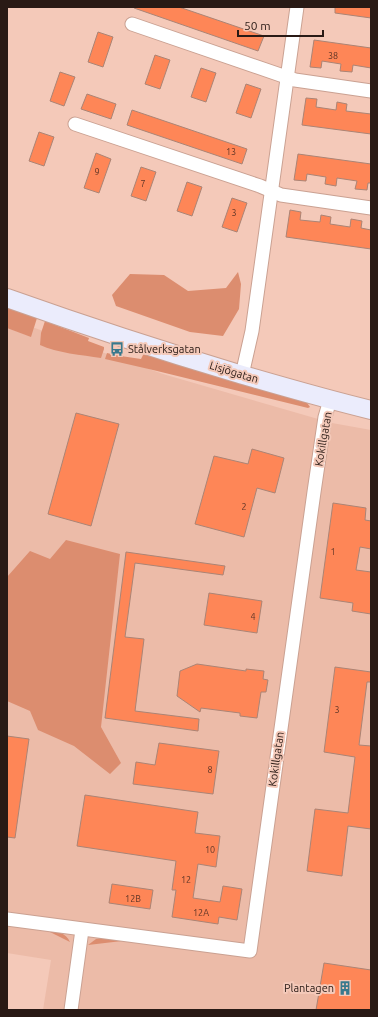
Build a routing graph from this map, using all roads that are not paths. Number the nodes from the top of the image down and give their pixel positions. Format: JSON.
{"nodes":[{"id":1,"x":297,"y":7,"type":"edge"},
{"id":2,"x":132,"y":24,"type":"dead end"},
{"id":3,"x":286,"y":77,"type":"junction"},
{"id":4,"x":371,"y":91,"type":"edge"},
{"id":5,"x":75,"y":124,"type":"dead end"},
{"id":6,"x":270,"y":190,"type":"junction"},
{"id":7,"x":371,"y":208,"type":"edge"},
{"id":8,"x":7,"y":298,"type":"edge"},
{"id":9,"x":242,"y":375,"type":"junction"},
{"id":10,"x":330,"y":400,"type":"junction"},
{"id":11,"x":371,"y":410,"type":"edge"},
{"id":12,"x":7,"y":919,"type":"edge"},
{"id":13,"x":82,"y":930,"type":"junction"},
{"id":14,"x":71,"y":1010,"type":"edge"}],
"edges":[{"from":1,"to":3,"type":"street"},
{"from":2,"to":3,"type":"street"},
{"from":3,"to":4,"type":"street"},
{"from":3,"to":6,"type":"street"},
{"from":5,"to":6,"type":"street"},
{"from":6,"to":7,"type":"street"},
{"from":6,"to":9,"type":"street"},
{"from":8,"to":9,"type":"street","name":"Lisjögatan"},
{"from":9,"to":10,"type":"street","name":"Lisjögatan"},
{"from":10,"to":11,"type":"street","name":"Lisjögatan"},
{"from":10,"to":13,"type":"street","name":"Kokillgatan"},
{"from":12,"to":13,"type":"street"},
{"from":13,"to":14,"type":"street"}]}
